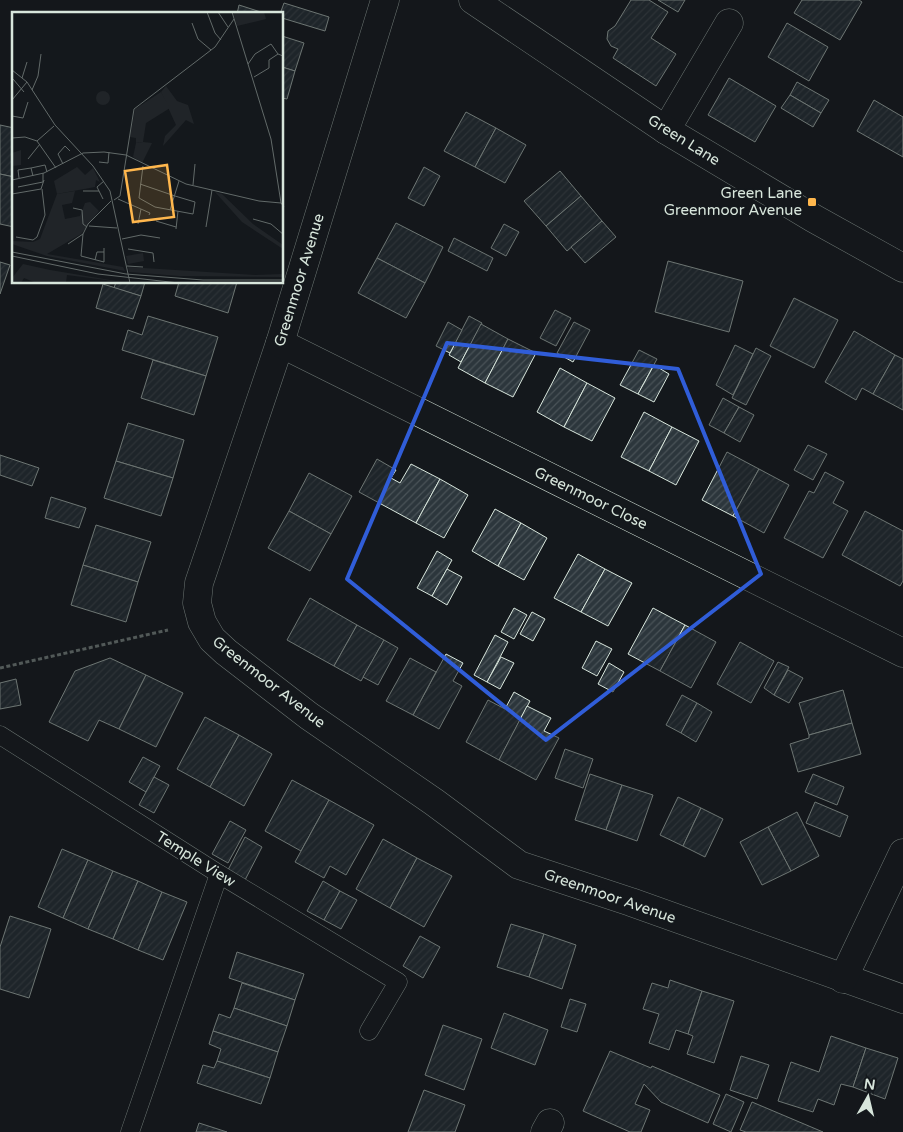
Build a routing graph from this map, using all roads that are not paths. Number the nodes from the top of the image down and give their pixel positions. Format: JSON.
{"nodes":[{"id":1,"x":385,"y":0,"type":"edge"},
{"id":2,"x":473,"y":0,"type":"edge"},
{"id":3,"x":729,"y":23,"type":"dead end"},
{"id":4,"x":666,"y":130,"type":"junction"},
{"id":5,"x":903,"y":268,"type":"edge"},
{"id":6,"x":280,"y":343,"type":"junction"},
{"id":7,"x":903,"y":653,"type":"edge"},
{"id":8,"x":0,"y":735,"type":"edge"},
{"id":9,"x":903,"y":853,"type":"edge"},
{"id":10,"x":219,"y":874,"type":"junction"},
{"id":11,"x":843,"y":979,"type":"junction"},
{"id":12,"x":903,"y":1000,"type":"edge"},
{"id":13,"x":369,"y":1031,"type":"dead end"},
{"id":14,"x":130,"y":1132,"type":"edge"}],
"edges":[{"from":1,"to":6,"type":"street","name":"Greenmoor Avenue"},
{"from":2,"to":4,"type":"street","name":"Green Lane"},
{"from":3,"to":4,"type":"street"},
{"from":4,"to":5,"type":"street","name":"Green Lane"},
{"from":6,"to":7,"type":"street","name":"Greenmoor Close"},
{"from":6,"to":11,"type":"street","name":"Greenmoor Avenue"},
{"from":8,"to":10,"type":"lane","name":"Temple View"},
{"from":9,"to":11,"type":"street"},
{"from":10,"to":13,"type":"lane","name":"Temple View"},
{"from":10,"to":14,"type":"lane"},
{"from":11,"to":12,"type":"street","name":"Greenmoor Avenue"}]}
